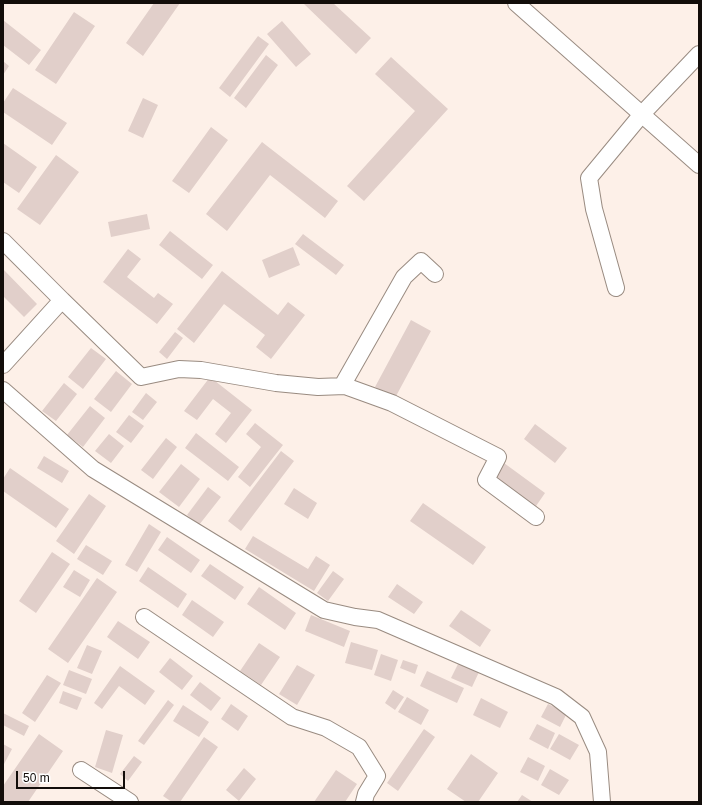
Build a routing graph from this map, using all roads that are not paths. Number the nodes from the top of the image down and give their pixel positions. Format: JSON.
{"nodes":[{"id":1,"x":516,"y":3,"type":"edge"},
{"id":2,"x":699,"y":54,"type":"edge"},
{"id":3,"x":642,"y":114,"type":"junction"},
{"id":4,"x":699,"y":165,"type":"edge"},
{"id":5,"x":3,"y":241,"type":"edge"},
{"id":6,"x":435,"y":274,"type":"dead end"},
{"id":7,"x":616,"y":288,"type":"dead end"},
{"id":8,"x":62,"y":300,"type":"junction"},
{"id":9,"x":3,"y":365,"type":"edge"},
{"id":10,"x":342,"y":386,"type":"junction"},
{"id":11,"x":3,"y":390,"type":"edge"},
{"id":12,"x":536,"y":517,"type":"dead end"},
{"id":13,"x":144,"y":617,"type":"dead end"},
{"id":14,"x":81,"y":770,"type":"dead end"},
{"id":15,"x":130,"y":802,"type":"edge"},
{"id":16,"x":364,"y":802,"type":"edge"},
{"id":17,"x":602,"y":802,"type":"edge"}],
"edges":[{"from":1,"to":3,"type":"street"},
{"from":2,"to":3,"type":"street"},
{"from":3,"to":4,"type":"street"},
{"from":3,"to":7,"type":"street"},
{"from":5,"to":8,"type":"street"},
{"from":6,"to":10,"type":"street"},
{"from":8,"to":9,"type":"street"},
{"from":8,"to":10,"type":"street"},
{"from":10,"to":12,"type":"street"},
{"from":11,"to":17,"type":"street"},
{"from":13,"to":16,"type":"street"},
{"from":14,"to":15,"type":"street"}]}
